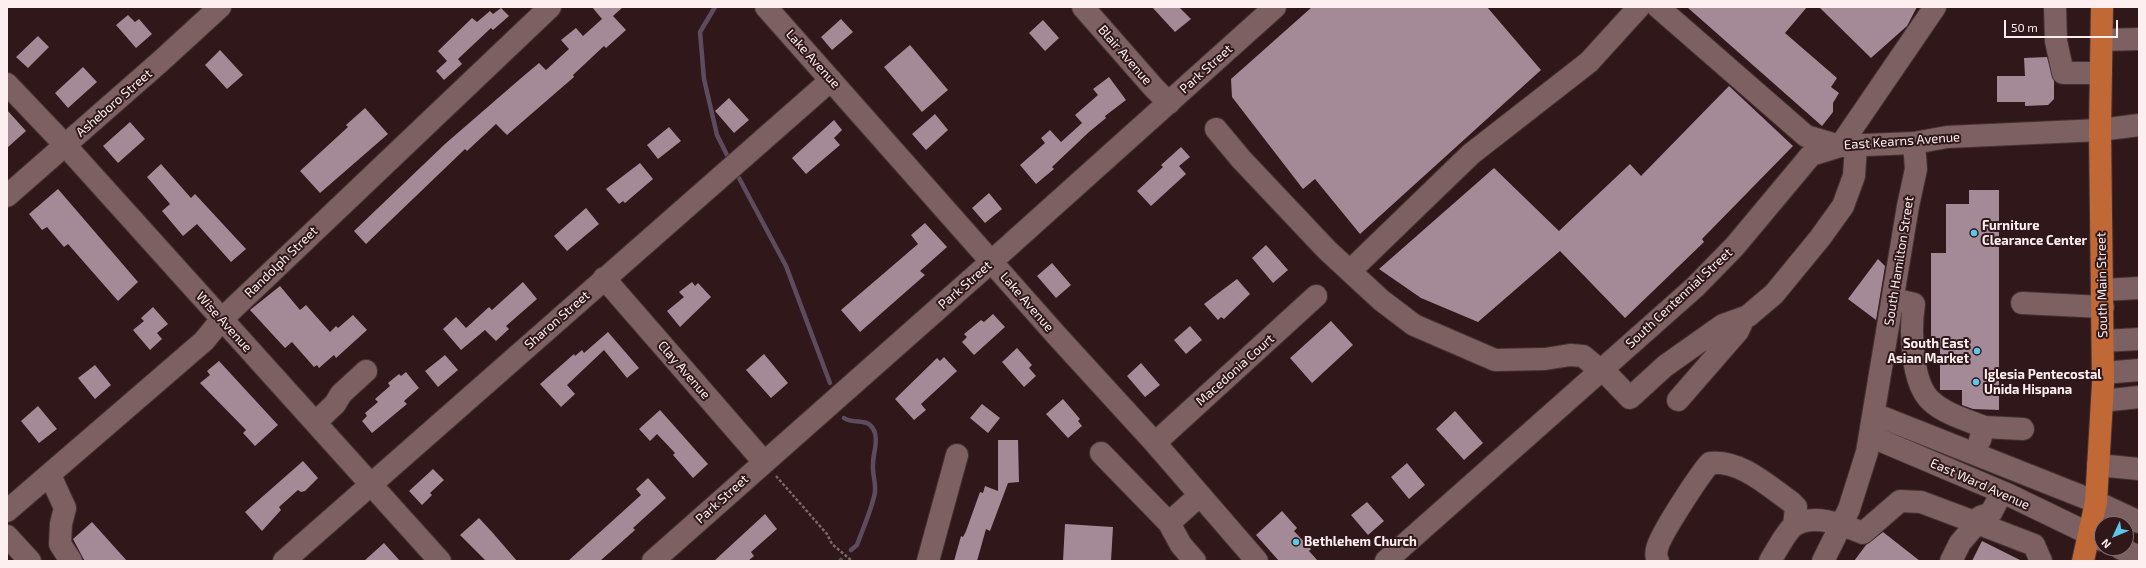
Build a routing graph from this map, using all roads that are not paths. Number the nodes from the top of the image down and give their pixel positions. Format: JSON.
{"nodes":[{"id":1,"x":220,"y":7,"type":"edge"},
{"id":2,"x":550,"y":7,"type":"edge"},
{"id":3,"x":766,"y":7,"type":"edge"},
{"id":4,"x":1083,"y":7,"type":"edge"},
{"id":5,"x":1275,"y":7,"type":"edge"},
{"id":6,"x":1639,"y":7,"type":"edge"},
{"id":7,"x":1658,"y":7,"type":"edge"},
{"id":8,"x":1935,"y":7,"type":"edge"},
{"id":9,"x":2055,"y":7,"type":"edge"},
{"id":10,"x":2102,"y":7,"type":"edge"},
{"id":11,"x":2139,"y":39,"type":"edge"},
{"id":12,"x":2102,"y":40,"type":"junction"},
{"id":13,"x":2101,"y":73,"type":"junction"},
{"id":14,"x":831,"y":80,"type":"junction"},
{"id":15,"x":7,"y":84,"type":"edge"},
{"id":16,"x":1169,"y":102,"type":"junction"},
{"id":17,"x":2139,"y":125,"type":"edge"},
{"id":18,"x":1216,"y":129,"type":"dead end"},
{"id":19,"x":2100,"y":130,"type":"junction"},
{"id":20,"x":1914,"y":143,"type":"junction"},
{"id":21,"x":65,"y":145,"type":"junction"},
{"id":22,"x":1848,"y":146,"type":"junction"},
{"id":23,"x":7,"y":196,"type":"edge"},
{"id":24,"x":992,"y":261,"type":"junction"},
{"id":25,"x":1350,"y":271,"type":"junction"},
{"id":26,"x":604,"y":278,"type":"junction"},
{"id":27,"x":2139,"y":288,"type":"edge"},
{"id":28,"x":1316,"y":296,"type":"dead end"},
{"id":29,"x":1893,"y":299,"type":"junction"},
{"id":30,"x":2103,"y":299,"type":"junction"},
{"id":31,"x":2022,"y":303,"type":"dead end"},
{"id":32,"x":1744,"y":318,"type":"junction"},
{"id":33,"x":222,"y":319,"type":"junction"},
{"id":34,"x":2139,"y":339,"type":"edge"},
{"id":35,"x":2103,"y":341,"type":"junction"},
{"id":36,"x":1602,"y":370,"type":"junction"},
{"id":37,"x":2139,"y":370,"type":"edge"},
{"id":38,"x":366,"y":372,"type":"dead end"},
{"id":39,"x":2103,"y":373,"type":"junction"},
{"id":40,"x":2139,"y":397,"type":"edge"},
{"id":41,"x":1678,"y":400,"type":"dead end"},
{"id":42,"x":2102,"y":401,"type":"junction"},
{"id":43,"x":1874,"y":414,"type":"junction"},
{"id":44,"x":316,"y":422,"type":"junction"},
{"id":45,"x":1984,"y":427,"type":"junction"},
{"id":46,"x":2023,"y":429,"type":"dead end"},
{"id":47,"x":1870,"y":436,"type":"junction"},
{"id":48,"x":1155,"y":443,"type":"junction"},
{"id":49,"x":1101,"y":453,"type":"dead end"},
{"id":50,"x":957,"y":455,"type":"dead end"},
{"id":51,"x":1976,"y":455,"type":"junction"},
{"id":52,"x":764,"y":462,"type":"junction"},
{"id":53,"x":2098,"y":465,"type":"junction"},
{"id":54,"x":2139,"y":469,"type":"edge"},
{"id":55,"x":50,"y":475,"type":"junction"},
{"id":56,"x":371,"y":483,"type":"junction"},
{"id":57,"x":1993,"y":488,"type":"junction"},
{"id":58,"x":1200,"y":495,"type":"junction"},
{"id":59,"x":2096,"y":502,"type":"junction"},
{"id":60,"x":7,"y":511,"type":"edge"},
{"id":61,"x":2096,"y":516,"type":"edge"},
{"id":62,"x":1979,"y":520,"type":"junction"},
{"id":63,"x":2139,"y":522,"type":"edge"},
{"id":64,"x":1169,"y":523,"type":"junction"},
{"id":65,"x":1842,"y":525,"type":"junction"},
{"id":66,"x":1794,"y":526,"type":"junction"},
{"id":67,"x":7,"y":536,"type":"edge"},
{"id":68,"x":2094,"y":536,"type":"edge"},
{"id":69,"x":2094,"y":541,"type":"edge"},
{"id":70,"x":30,"y":561,"type":"edge"},
{"id":71,"x":71,"y":561,"type":"edge"},
{"id":72,"x":284,"y":561,"type":"edge"},
{"id":73,"x":440,"y":561,"type":"edge"},
{"id":74,"x":653,"y":561,"type":"edge"},
{"id":75,"x":928,"y":561,"type":"edge"},
{"id":76,"x":1195,"y":561,"type":"edge"},
{"id":77,"x":1257,"y":561,"type":"edge"},
{"id":78,"x":1386,"y":561,"type":"edge"},
{"id":79,"x":1658,"y":561,"type":"edge"},
{"id":80,"x":1770,"y":561,"type":"edge"},
{"id":81,"x":1823,"y":561,"type":"edge"},
{"id":82,"x":1951,"y":561,"type":"edge"},
{"id":83,"x":2040,"y":561,"type":"edge"},
{"id":84,"x":2084,"y":561,"type":"edge"}],
"edges":[{"from":1,"to":21,"type":"street","name":"Asheboro Street"},
{"from":2,"to":33,"type":"street","name":"Randolph Street"},
{"from":3,"to":14,"type":"street","name":"Lake Avenue"},
{"from":4,"to":16,"type":"street","name":"Blair Avenue"},
{"from":5,"to":16,"type":"street","name":"Park Street"},
{"from":6,"to":25,"type":"street"},
{"from":7,"to":22,"type":"street","name":"East Kearns Avenue"},
{"from":8,"to":22,"type":"street"},
{"from":9,"to":13,"type":"street"},
{"from":10,"to":12,"type":"main road","name":"South Main Street"},
{"from":11,"to":12,"type":"street"},
{"from":12,"to":13,"type":"main road","name":"South Main Street"},
{"from":13,"to":19,"type":"main road","name":"South Main Street"},
{"from":14,"to":24,"type":"street","name":"Lake Avenue"},
{"from":14,"to":26,"type":"street","name":"Sharon Street"},
{"from":15,"to":21,"type":"street","name":"Wise Avenue"},
{"from":16,"to":24,"type":"street","name":"Park Street"},
{"from":17,"to":19,"type":"street","name":"East Kearns Avenue"},
{"from":18,"to":25,"type":"street"},
{"from":19,"to":20,"type":"street","name":"East Kearns Avenue"},
{"from":19,"to":30,"type":"main road","name":"South Main Street"},
{"from":20,"to":22,"type":"street","name":"East Kearns Avenue"},
{"from":20,"to":29,"type":"street","name":"South Hamilton Street"},
{"from":21,"to":23,"type":"street","name":"Asheboro Street"},
{"from":21,"to":33,"type":"street","name":"Wise Avenue"},
{"from":22,"to":32,"type":"street"},
{"from":22,"to":36,"type":"street","name":"South Centennial Street"},
{"from":24,"to":48,"type":"street","name":"Lake Avenue"},
{"from":24,"to":52,"type":"street","name":"Park Street"},
{"from":25,"to":36,"type":"street"},
{"from":26,"to":52,"type":"street","name":"Clay Avenue"},
{"from":26,"to":56,"type":"street","name":"Sharon Street"},
{"from":27,"to":30,"type":"street"},
{"from":28,"to":48,"type":"street","name":"Macedonia Court"},
{"from":29,"to":43,"type":"street","name":"South Hamilton Street"},
{"from":29,"to":45,"type":"street"},
{"from":30,"to":31,"type":"street"},
{"from":30,"to":35,"type":"main road","name":"South Main Street"},
{"from":32,"to":36,"type":"street"},
{"from":32,"to":41,"type":"street"},
{"from":33,"to":44,"type":"street","name":"Wise Avenue"},
{"from":33,"to":55,"type":"street","name":"Randolph Street"},
{"from":34,"to":35,"type":"street"},
{"from":35,"to":39,"type":"main road","name":"South Main Street"},
{"from":36,"to":78,"type":"street","name":"South Centennial Street"},
{"from":37,"to":39,"type":"street"},
{"from":38,"to":44,"type":"street"},
{"from":39,"to":42,"type":"main road","name":"South Main Street"},
{"from":40,"to":42,"type":"street"},
{"from":42,"to":53,"type":"main road","name":"South Main Street"},
{"from":43,"to":47,"type":"street","name":"South Hamilton Street"},
{"from":43,"to":51,"type":"street","name":"East Ward Avenue"},
{"from":44,"to":56,"type":"street","name":"Wise Avenue"},
{"from":45,"to":46,"type":"street"},
{"from":45,"to":51,"type":"street"},
{"from":47,"to":57,"type":"street","name":"East Ward Avenue"},
{"from":47,"to":65,"type":"street","name":"South Hamilton Street"},
{"from":48,"to":58,"type":"street","name":"Lake Avenue"},
{"from":49,"to":64,"type":"street"},
{"from":50,"to":75,"type":"street"},
{"from":51,"to":59,"type":"street","name":"East Ward Avenue"},
{"from":52,"to":74,"type":"street","name":"Park Street"},
{"from":53,"to":54,"type":"street"},
{"from":53,"to":59,"type":"main road","name":"South Main Street"},
{"from":55,"to":60,"type":"street","name":"Randolph Street"},
{"from":55,"to":71,"type":"street"},
{"from":56,"to":72,"type":"street","name":"Sharon Street"},
{"from":56,"to":73,"type":"street","name":"Wise Avenue"},
{"from":57,"to":62,"type":"street"},
{"from":57,"to":68,"type":"street","name":"East Ward Avenue"},
{"from":58,"to":64,"type":"street"},
{"from":58,"to":77,"type":"street","name":"Lake Avenue"},
{"from":59,"to":61,"type":"main road","name":"South Main Street"},
{"from":59,"to":63,"type":"street","name":"East Ward Avenue"},
{"from":62,"to":65,"type":"street"},
{"from":62,"to":82,"type":"street"},
{"from":62,"to":83,"type":"street"},
{"from":64,"to":76,"type":"street"},
{"from":65,"to":66,"type":"street"},
{"from":65,"to":81,"type":"street","name":"South Hamilton Street"},
{"from":66,"to":79,"type":"street"},
{"from":66,"to":80,"type":"street"},
{"from":67,"to":70,"type":"street"},
{"from":69,"to":84,"type":"main road","name":"South Main Street"}]}
